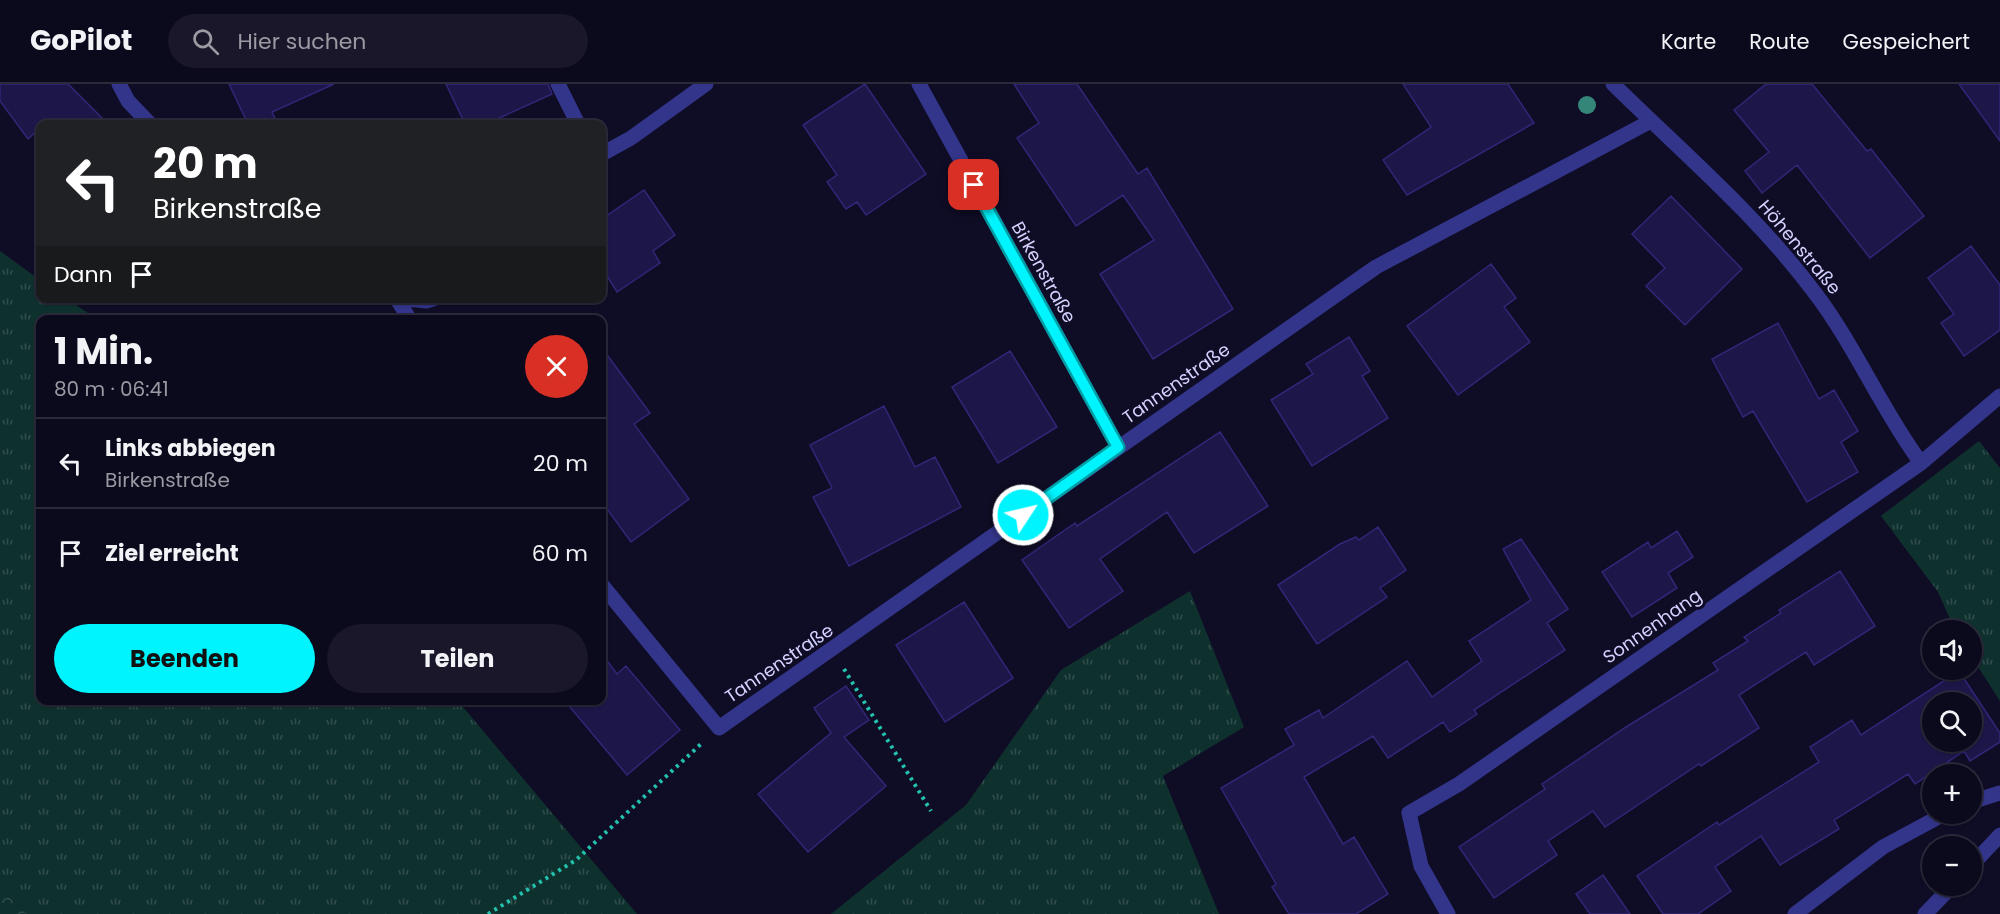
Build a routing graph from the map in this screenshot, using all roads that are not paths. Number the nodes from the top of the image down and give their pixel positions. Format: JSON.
{"nodes":[{"id":1,"x":119,"y":84,"type":"edge"},
{"id":2,"x":558,"y":84,"type":"edge"},
{"id":3,"x":706,"y":84,"type":"edge"},
{"id":4,"x":919,"y":84,"type":"edge"},
{"id":5,"x":1613,"y":84,"type":"edge"},
{"id":6,"x":146,"y":120,"type":"edge"},
{"id":7,"x":576,"y":120,"type":"edge"},
{"id":8,"x":1651,"y":122,"type":"junction"},
{"id":9,"x":606,"y":152,"type":"edge"},
{"id":10,"x":2000,"y":396,"type":"edge"},
{"id":11,"x":1118,"y":447,"type":"junction"},
{"id":12,"x":1921,"y":463,"type":"junction"},
{"id":13,"x":606,"y":590,"type":"edge"},
{"id":14,"x":2000,"y":793,"type":"edge"},
{"id":15,"x":1982,"y":799,"type":"edge"},
{"id":16,"x":1926,"y":824,"type":"edge"},
{"id":17,"x":2000,"y":835,"type":"edge"},
{"id":18,"x":1982,"y":854,"type":"edge"},
{"id":19,"x":1942,"y":896,"type":"edge"},
{"id":20,"x":1448,"y":914,"type":"edge"},
{"id":21,"x":1795,"y":914,"type":"edge"},
{"id":22,"x":1924,"y":914,"type":"edge"}],
"edges":[{"from":1,"to":6,"type":"street"},
{"from":2,"to":7,"type":"street"},
{"from":3,"to":9,"type":"street"},
{"from":4,"to":11,"type":"street","name":"Birkenstraße"},
{"from":5,"to":8,"type":"street","name":"Höhenstraße"},
{"from":8,"to":11,"type":"street","name":"Tannenstraße"},
{"from":8,"to":12,"type":"street","name":"Höhenstraße"},
{"from":10,"to":12,"type":"street","name":"Sonnenhang"},
{"from":11,"to":13,"type":"street","name":"Tannenstraße"},
{"from":12,"to":20,"type":"street","name":"Sonnenhang"},
{"from":14,"to":15,"type":"street"},
{"from":16,"to":21,"type":"street"},
{"from":17,"to":18,"type":"street"},
{"from":19,"to":22,"type":"street"}]}
